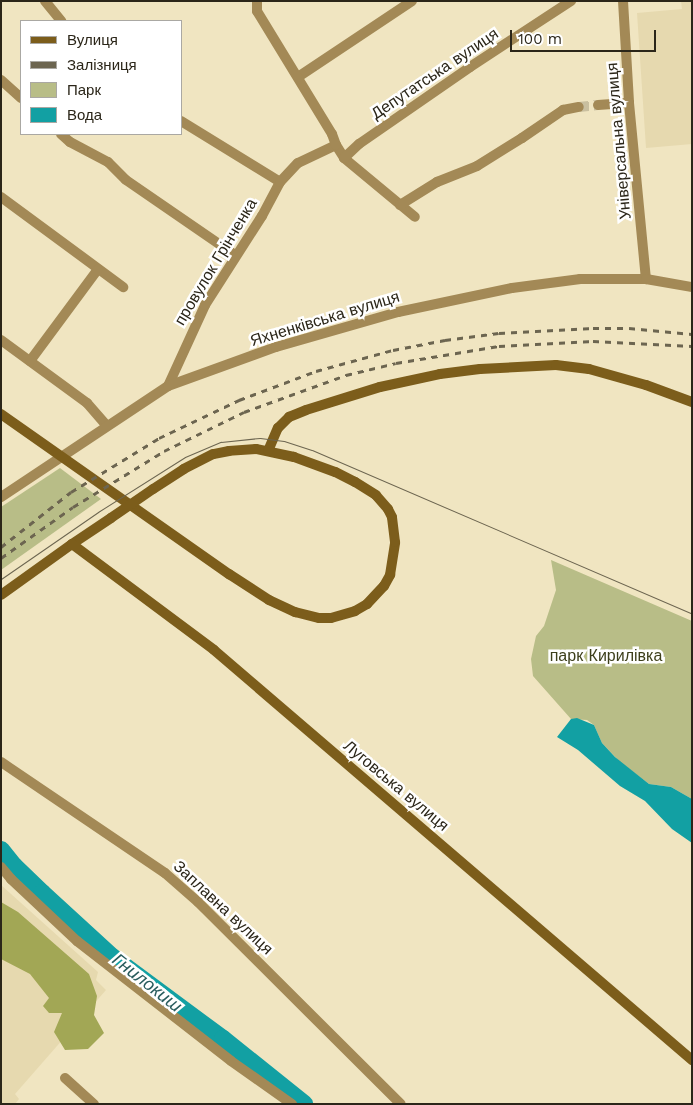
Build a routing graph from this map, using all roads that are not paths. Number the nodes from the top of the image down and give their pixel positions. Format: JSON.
{"nodes":[{"id":1,"x":45,"y":1,"type":"edge"},
{"id":2,"x":257,"y":1,"type":"edge"},
{"id":3,"x":412,"y":1,"type":"edge"},
{"id":4,"x":571,"y":1,"type":"edge"},
{"id":5,"x":623,"y":1,"type":"edge"},
{"id":6,"x":60,"y":20,"type":"edge"},
{"id":7,"x":298,"y":77,"type":"junction"},
{"id":8,"x":1,"y":80,"type":"edge"},
{"id":9,"x":20,"y":97,"type":"edge"},
{"id":10,"x":629,"y":103,"type":"junction"},
{"id":11,"x":598,"y":105,"type":"tunnel mouth"},
{"id":12,"x":579,"y":106,"type":"tunnel mouth"},
{"id":13,"x":182,"y":122,"type":"edge"},
{"id":14,"x":62,"y":135,"type":"edge"},
{"id":15,"x":336,"y":145,"type":"junction"},
{"id":16,"x":344,"y":158,"type":"junction"},
{"id":17,"x":280,"y":182,"type":"junction"},
{"id":18,"x":1,"y":197,"type":"edge"},
{"id":19,"x":400,"y":205,"type":"junction"},
{"id":20,"x":415,"y":217,"type":"dead end"},
{"id":21,"x":235,"y":255,"type":"junction"},
{"id":22,"x":98,"y":269,"type":"junction"},
{"id":23,"x":646,"y":279,"type":"junction"},
{"id":24,"x":123,"y":287,"type":"dead end"},
{"id":25,"x":692,"y":287,"type":"edge"},
{"id":26,"x":1,"y":340,"type":"edge"},
{"id":27,"x":30,"y":361,"type":"junction"},
{"id":28,"x":168,"y":386,"type":"junction"},
{"id":29,"x":692,"y":402,"type":"edge"},
{"id":30,"x":1,"y":414,"type":"edge"},
{"id":31,"x":107,"y":426,"type":"junction"},
{"id":32,"x":268,"y":451,"type":"junction"},
{"id":33,"x":1,"y":497,"type":"edge"},
{"id":34,"x":72,"y":544,"type":"junction"},
{"id":35,"x":1,"y":595,"type":"edge"},
{"id":36,"x":1,"y":762,"type":"edge"},
{"id":37,"x":1,"y":867,"type":"edge"},
{"id":38,"x":692,"y":1060,"type":"edge"},
{"id":39,"x":65,"y":1078,"type":"dead end"},
{"id":40,"x":94,"y":1104,"type":"edge"},
{"id":41,"x":292,"y":1104,"type":"edge"},
{"id":42,"x":401,"y":1104,"type":"edge"}],
"edges":[{"from":1,"to":6,"type":"street"},
{"from":2,"to":7,"type":"street"},
{"from":3,"to":7,"type":"street"},
{"from":4,"to":16,"type":"street","name":"Депутатська вулиця"},
{"from":5,"to":10,"type":"street","name":"Універсальна вулиця"},
{"from":7,"to":15,"type":"street"},
{"from":8,"to":9,"type":"street"},
{"from":10,"to":11,"type":"street"},
{"from":10,"to":23,"type":"street","name":"Універсальна вулиця"},
{"from":12,"to":19,"type":"street"},
{"from":13,"to":17,"type":"street"},
{"from":14,"to":21,"type":"street"},
{"from":15,"to":16,"type":"street"},
{"from":15,"to":17,"type":"street","name":"провулок Грінченка"},
{"from":16,"to":19,"type":"street"},
{"from":17,"to":21,"type":"street","name":"провулок Грінченка"},
{"from":18,"to":22,"type":"street"},
{"from":19,"to":20,"type":"street"},
{"from":21,"to":28,"type":"street","name":"провулок Грінченка"},
{"from":22,"to":24,"type":"street"},
{"from":22,"to":27,"type":"street"},
{"from":23,"to":25,"type":"street","name":"Яхненківська вулиця"},
{"from":23,"to":28,"type":"street","name":"Яхненківська вулиця"},
{"from":26,"to":27,"type":"street"},
{"from":27,"to":31,"type":"street"},
{"from":28,"to":31,"type":"street","name":"Яхненківська вулиця"},
{"from":29,"to":32,"type":"street"},
{"from":30,"to":32,"type":"street"},
{"from":31,"to":33,"type":"street","name":"Яхненківська вулиця"},
{"from":32,"to":34,"type":"street"},
{"from":34,"to":35,"type":"street"},
{"from":34,"to":38,"type":"street","name":"Луговська вулиця"},
{"from":36,"to":42,"type":"street","name":"Заплавна вулиця"},
{"from":37,"to":41,"type":"street"},
{"from":39,"to":40,"type":"street"}]}
